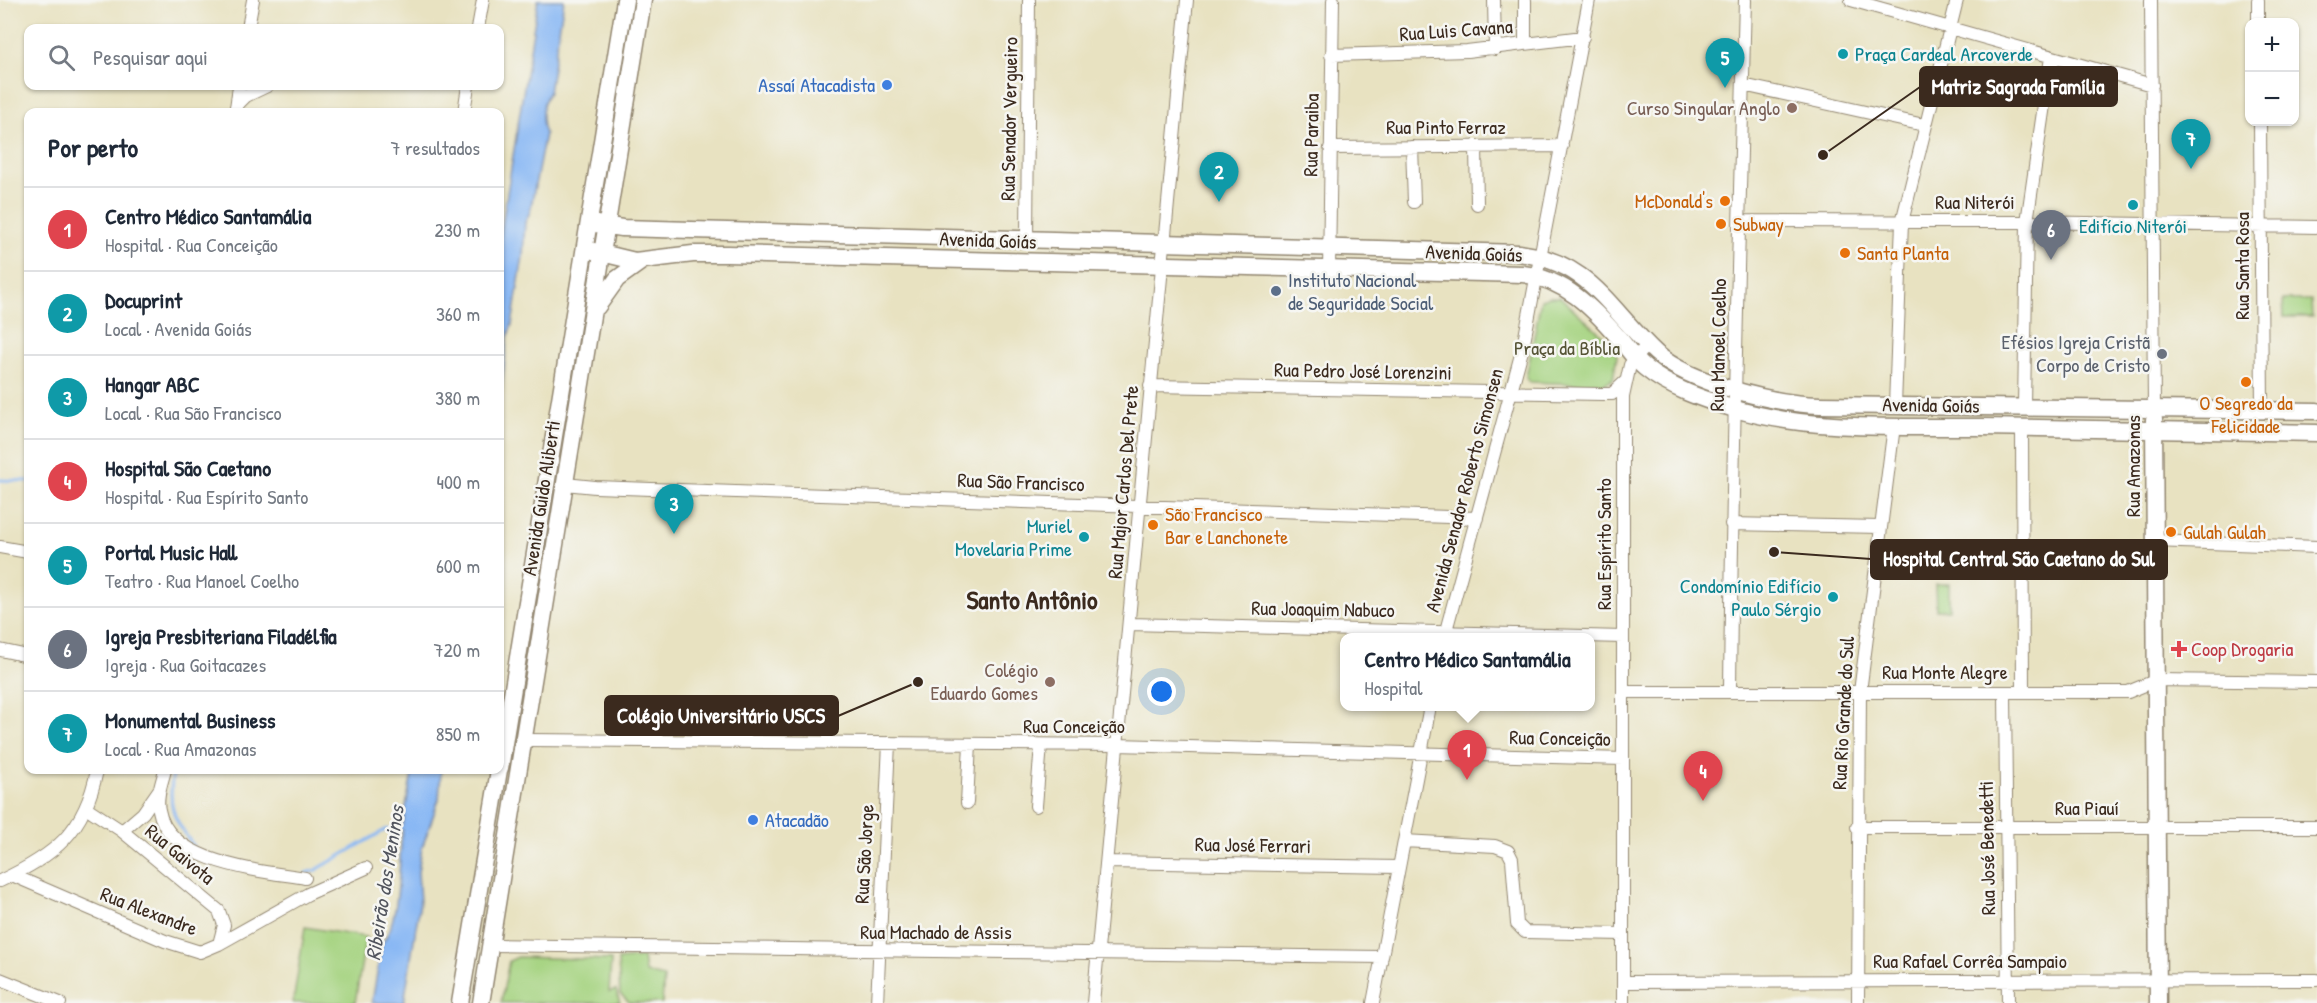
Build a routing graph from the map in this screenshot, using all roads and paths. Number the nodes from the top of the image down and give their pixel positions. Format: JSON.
{"nodes":[{"id":1,"x":253,"y":0,"type":"edge"},
{"id":2,"x":483,"y":0,"type":"edge"},
{"id":3,"x":625,"y":0,"type":"edge"},
{"id":4,"x":643,"y":0,"type":"edge"},
{"id":5,"x":1029,"y":0,"type":"edge"},
{"id":6,"x":1187,"y":0,"type":"edge"},
{"id":7,"x":1333,"y":0,"type":"edge"},
{"id":8,"x":1494,"y":0,"type":"edge"},
{"id":9,"x":1525,"y":0,"type":"edge"},
{"id":10,"x":1588,"y":0,"type":"edge"},
{"id":11,"x":1745,"y":0,"type":"edge"},
{"id":12,"x":1851,"y":0,"type":"edge"},
{"id":13,"x":1957,"y":0,"type":"edge"},
{"id":14,"x":2151,"y":0,"type":"edge"},
{"id":15,"x":2258,"y":0,"type":"edge"},
{"id":16,"x":2258,"y":18,"type":"edge"},
{"id":17,"x":249,"y":24,"type":"edge"},
{"id":18,"x":479,"y":24,"type":"edge"},
{"id":19,"x":1950,"y":28,"type":"junction"},
{"id":20,"x":1583,"y":37,"type":"junction"},
{"id":21,"x":1525,"y":44,"type":"junction"},
{"id":22,"x":1495,"y":49,"type":"junction"},
{"id":23,"x":1332,"y":55,"type":"junction"},
{"id":24,"x":2051,"y":57,"type":"junction"},
{"id":25,"x":1743,"y":85,"type":"junction"},
{"id":26,"x":2152,"y":85,"type":"junction"},
{"id":27,"x":238,"y":90,"type":"edge"},
{"id":28,"x":259,"y":90,"type":"edge"},
{"id":29,"x":467,"y":90,"type":"edge"},
{"id":30,"x":236,"y":108,"type":"edge"},
{"id":31,"x":237,"y":108,"type":"edge"},
{"id":32,"x":465,"y":108,"type":"edge"},
{"id":33,"x":1924,"y":125,"type":"junction"},
{"id":34,"x":2260,"y":126,"type":"edge"},
{"id":35,"x":1476,"y":146,"type":"junction"},
{"id":36,"x":1562,"y":146,"type":"junction"},
{"id":37,"x":1330,"y":147,"type":"junction"},
{"id":38,"x":1412,"y":147,"type":"junction"},
{"id":39,"x":1414,"y":202,"type":"dead end"},
{"id":40,"x":1477,"y":204,"type":"dead end"},
{"id":41,"x":1741,"y":221,"type":"junction"},
{"id":42,"x":1902,"y":222,"type":"junction"},
{"id":43,"x":2027,"y":222,"type":"junction"},
{"id":44,"x":598,"y":224,"type":"junction"},
{"id":45,"x":2152,"y":225,"type":"junction"},
{"id":46,"x":2262,"y":227,"type":"junction"},
{"id":47,"x":2317,"y":227,"type":"edge"},
{"id":48,"x":1027,"y":238,"type":"junction"},
{"id":49,"x":1328,"y":247,"type":"junction"},
{"id":50,"x":585,"y":249,"type":"junction"},
{"id":51,"x":1164,"y":252,"type":"junction"},
{"id":52,"x":601,"y":255,"type":"junction"},
{"id":53,"x":1542,"y":256,"type":"junction"},
{"id":54,"x":642,"y":261,"type":"junction"},
{"id":55,"x":1329,"y":270,"type":"junction"},
{"id":56,"x":1538,"y":277,"type":"junction"},
{"id":57,"x":591,"y":322,"type":"junction"},
{"id":58,"x":1648,"y":344,"type":"junction"},
{"id":59,"x":1634,"y":358,"type":"junction"},
{"id":60,"x":1625,"y":382,"type":"junction"},
{"id":61,"x":1150,"y":386,"type":"junction"},
{"id":62,"x":1736,"y":389,"type":"junction"},
{"id":63,"x":1512,"y":394,"type":"junction"},
{"id":64,"x":1612,"y":394,"type":"junction"},
{"id":65,"x":1623,"y":405,"type":"junction"},
{"id":66,"x":1896,"y":405,"type":"junction"},
{"id":67,"x":2024,"y":406,"type":"junction"},
{"id":68,"x":1737,"y":409,"type":"junction"},
{"id":69,"x":2154,"y":409,"type":"junction"},
{"id":70,"x":2262,"y":410,"type":"junction"},
{"id":71,"x":2317,"y":411,"type":"edge"},
{"id":72,"x":1894,"y":426,"type":"junction"},
{"id":73,"x":2022,"y":428,"type":"junction"},
{"id":74,"x":2154,"y":430,"type":"junction"},
{"id":75,"x":2317,"y":433,"type":"edge"},
{"id":76,"x":551,"y":455,"type":"junction"},
{"id":77,"x":565,"y":484,"type":"junction"},
{"id":78,"x":1141,"y":506,"type":"junction"},
{"id":79,"x":1477,"y":518,"type":"junction"},
{"id":80,"x":1731,"y":524,"type":"junction"},
{"id":81,"x":1880,"y":527,"type":"junction"},
{"id":82,"x":2154,"y":542,"type":"junction"},
{"id":83,"x":0,"y":547,"type":"edge"},
{"id":84,"x":2317,"y":547,"type":"edge"},
{"id":85,"x":24,"y":551,"type":"edge"},
{"id":86,"x":1130,"y":624,"type":"junction"},
{"id":87,"x":1387,"y":633,"type":"edge"},
{"id":88,"x":1445,"y":633,"type":"edge"},
{"id":89,"x":1595,"y":637,"type":"edge"},
{"id":90,"x":1623,"y":637,"type":"junction"},
{"id":91,"x":0,"y":650,"type":"edge"},
{"id":92,"x":24,"y":655,"type":"edge"},
{"id":93,"x":2157,"y":680,"type":"junction"},
{"id":94,"x":2317,"y":682,"type":"edge"},
{"id":95,"x":1623,"y":692,"type":"junction"},
{"id":96,"x":1730,"y":692,"type":"junction"},
{"id":97,"x":1860,"y":692,"type":"junction"},
{"id":98,"x":2005,"y":692,"type":"junction"},
{"id":99,"x":2023,"y":692,"type":"junction"},
{"id":100,"x":1429,"y":711,"type":"edge"},
{"id":101,"x":504,"y":739,"type":"edge"},
{"id":102,"x":525,"y":740,"type":"junction"},
{"id":103,"x":889,"y":742,"type":"junction"},
{"id":104,"x":970,"y":744,"type":"junction"},
{"id":105,"x":1041,"y":745,"type":"junction"},
{"id":106,"x":1117,"y":745,"type":"junction"},
{"id":107,"x":1420,"y":753,"type":"junction"},
{"id":108,"x":1623,"y":759,"type":"junction"},
{"id":109,"x":96,"y":774,"type":"edge"},
{"id":110,"x":164,"y":774,"type":"edge"},
{"id":111,"x":498,"y":774,"type":"edge"},
{"id":112,"x":160,"y":788,"type":"junction"},
{"id":113,"x":967,"y":803,"type":"dead end"},
{"id":114,"x":1036,"y":806,"type":"dead end"},
{"id":115,"x":87,"y":807,"type":"junction"},
{"id":116,"x":1857,"y":826,"type":"junction"},
{"id":117,"x":2006,"y":827,"type":"junction"},
{"id":118,"x":2157,"y":827,"type":"junction"},
{"id":119,"x":2317,"y":827,"type":"edge"},
{"id":120,"x":122,"y":831,"type":"junction"},
{"id":121,"x":1404,"y":841,"type":"junction"},
{"id":122,"x":1107,"y":862,"type":"junction"},
{"id":123,"x":1398,"y":867,"type":"junction"},
{"id":124,"x":366,"y":868,"type":"dead end"},
{"id":125,"x":6,"y":878,"type":"edge"},
{"id":126,"x":305,"y":878,"type":"dead end"},
{"id":127,"x":1623,"y":934,"type":"junction"},
{"id":128,"x":219,"y":944,"type":"junction"},
{"id":129,"x":491,"y":945,"type":"junction"},
{"id":130,"x":879,"y":951,"type":"junction"},
{"id":131,"x":1099,"y":952,"type":"junction"},
{"id":132,"x":1382,"y":957,"type":"junction"},
{"id":133,"x":0,"y":979,"type":"edge"},
{"id":134,"x":1858,"y":980,"type":"junction"},
{"id":135,"x":2008,"y":980,"type":"junction"},
{"id":136,"x":2158,"y":980,"type":"junction"},
{"id":137,"x":2317,"y":980,"type":"edge"},
{"id":138,"x":1623,"y":982,"type":"junction"},
{"id":139,"x":60,"y":1003,"type":"edge"},
{"id":140,"x":460,"y":1003,"type":"edge"},
{"id":141,"x":481,"y":1003,"type":"edge"},
{"id":142,"x":877,"y":1003,"type":"edge"},
{"id":143,"x":1093,"y":1003,"type":"edge"},
{"id":144,"x":1373,"y":1003,"type":"edge"},
{"id":145,"x":1623,"y":1003,"type":"edge"},
{"id":146,"x":1858,"y":1003,"type":"edge"},
{"id":147,"x":2008,"y":1003,"type":"edge"},
{"id":148,"x":2158,"y":1003,"type":"edge"}],
"edges":[{"from":1,"to":17,"type":"street"},
{"from":2,"to":18,"type":"street"},
{"from":3,"to":44,"type":"main road","name":"Avenida Guido Aliberti"},
{"from":4,"to":44,"type":"main road","name":"Avenida Guido Aliberti"},
{"from":5,"to":48,"type":"street","name":"Rua Senador Vergueiro"},
{"from":6,"to":51,"type":"street","name":"Rua Major Carlos Del Prete"},
{"from":7,"to":23,"type":"street","name":"Rua Paraiba"},
{"from":8,"to":22,"type":"street"},
{"from":9,"to":21,"type":"street"},
{"from":10,"to":20,"type":"street","name":"Avenida Senador Roberto Simonsen"},
{"from":11,"to":25,"type":"street","name":"Rua Manoel Coelho"},
{"from":12,"to":19,"type":"street"},
{"from":13,"to":19,"type":"street"},
{"from":14,"to":26,"type":"street","name":"Rua Amazonas"},
{"from":15,"to":16,"type":"street"},
{"from":19,"to":24,"type":"street"},
{"from":19,"to":33,"type":"street"},
{"from":20,"to":21,"type":"street","name":"Rua Luis Cavana"},
{"from":20,"to":36,"type":"street","name":"Avenida Senador Roberto Simonsen"},
{"from":21,"to":22,"type":"street","name":"Rua Luis Cavana"},
{"from":22,"to":23,"type":"street","name":"Rua Luis Cavana"},
{"from":23,"to":37,"type":"street","name":"Rua Paraiba"},
{"from":24,"to":26,"type":"street"},
{"from":24,"to":43,"type":"street"},
{"from":25,"to":33,"type":"street"},
{"from":25,"to":41,"type":"street","name":"Rua Manoel Coelho"},
{"from":26,"to":45,"type":"street","name":"Rua Amazonas"},
{"from":27,"to":30,"type":"street"},
{"from":28,"to":31,"type":"street"},
{"from":29,"to":32,"type":"street"},
{"from":33,"to":42,"type":"street"},
{"from":34,"to":46,"type":"street","name":"Rua Santa Rosa"},
{"from":35,"to":36,"type":"street","name":"Rua Pinto Ferraz"},
{"from":35,"to":38,"type":"street","name":"Rua Pinto Ferraz"},
{"from":35,"to":40,"type":"street"},
{"from":36,"to":53,"type":"street","name":"Avenida Senador Roberto Simonsen"},
{"from":37,"to":38,"type":"street","name":"Rua Pinto Ferraz"},
{"from":37,"to":49,"type":"street","name":"Rua Paraiba"},
{"from":38,"to":39,"type":"street"},
{"from":41,"to":42,"type":"street","name":"Rua Niterói"},
{"from":41,"to":62,"type":"street","name":"Rua Manoel Coelho"},
{"from":42,"to":43,"type":"street","name":"Rua Niterói"},
{"from":42,"to":66,"type":"street"},
{"from":43,"to":45,"type":"street","name":"Rua Niterói"},
{"from":43,"to":67,"type":"street"},
{"from":44,"to":48,"type":"main road","name":"Avenida Goiás"},
{"from":44,"to":50,"type":"main road","name":"Avenida Guido Aliberti"},
{"from":44,"to":52,"type":"main road","name":"Avenida Guido Aliberti"},
{"from":45,"to":46,"type":"street","name":"Rua Niterói"},
{"from":45,"to":69,"type":"street","name":"Rua Amazonas"},
{"from":46,"to":47,"type":"street","name":"Rua Niterói"},
{"from":46,"to":70,"type":"street","name":"Rua Santa Rosa"},
{"from":48,"to":51,"type":"main road","name":"Avenida Goiás"},
{"from":49,"to":51,"type":"main road","name":"Avenida Goiás"},
{"from":49,"to":53,"type":"main road","name":"Avenida Goiás"},
{"from":49,"to":55,"type":"street","name":"Rua Paraiba"},
{"from":50,"to":52,"type":"main road","name":"Avenida Goiás"},
{"from":50,"to":76,"type":"main road","name":"Avenida Guido Aliberti"},
{"from":51,"to":54,"type":"main road","name":"Avenida Goiás"},
{"from":51,"to":55,"type":"main road","name":"Avenida Goiás"},
{"from":51,"to":61,"type":"street","name":"Rua Major Carlos Del Prete"},
{"from":52,"to":54,"type":"main road","name":"Avenida Goiás"},
{"from":52,"to":57,"type":"main road","name":"Avenida Guido Aliberti"},
{"from":53,"to":56,"type":"street","name":"Avenida Senador Roberto Simonsen"},
{"from":53,"to":58,"type":"main road","name":"Avenida Goiás"},
{"from":54,"to":57,"type":"main road"},
{"from":55,"to":56,"type":"main road","name":"Avenida Goiás"},
{"from":56,"to":59,"type":"main road","name":"Avenida Goiás"},
{"from":56,"to":63,"type":"street","name":"Avenida Senador Roberto Simonsen"},
{"from":57,"to":77,"type":"main road","name":"Avenida Guido Aliberti"},
{"from":58,"to":59,"type":"street","name":"Rua Espírito Santo"},
{"from":58,"to":62,"type":"main road","name":"Avenida Goiás"},
{"from":59,"to":60,"type":"street","name":"Rua Espírito Santo"},
{"from":59,"to":68,"type":"main road","name":"Avenida Goiás"},
{"from":60,"to":64,"type":"street"},
{"from":60,"to":65,"type":"street","name":"Rua Espírito Santo"},
{"from":61,"to":63,"type":"street","name":"Rua Pedro José Lorenzini"},
{"from":61,"to":78,"type":"street","name":"Rua Major Carlos Del Prete"},
{"from":62,"to":66,"type":"main road","name":"Avenida Goiás"},
{"from":62,"to":68,"type":"street","name":"Rua Manoel Coelho"},
{"from":63,"to":64,"type":"street","name":"Rua Pedro José Lorenzini"},
{"from":63,"to":79,"type":"street","name":"Avenida Senador Roberto Simonsen"},
{"from":64,"to":65,"type":"street"},
{"from":65,"to":90,"type":"street","name":"Rua Espírito Santo"},
{"from":66,"to":67,"type":"main road","name":"Avenida Goiás"},
{"from":67,"to":69,"type":"main road","name":"Avenida Goiás"},
{"from":68,"to":72,"type":"main road","name":"Avenida Goiás"},
{"from":68,"to":80,"type":"street","name":"Rua Manoel Coelho"},
{"from":69,"to":70,"type":"main road","name":"Avenida Goiás"},
{"from":69,"to":74,"type":"main road","name":"Rua Amazonas"},
{"from":70,"to":71,"type":"main road","name":"Avenida Goiás"},
{"from":72,"to":73,"type":"main road","name":"Avenida Goiás"},
{"from":72,"to":81,"type":"street","name":"Rua Rio Grande do Sul"},
{"from":73,"to":74,"type":"main road","name":"Avenida Goiás"},
{"from":73,"to":99,"type":"street"},
{"from":74,"to":75,"type":"main road","name":"Avenida Goiás"},
{"from":74,"to":82,"type":"main road","name":"Rua Amazonas"},
{"from":76,"to":77,"type":"main road"},
{"from":76,"to":101,"type":"main road","name":"Avenida Guido Aliberti"},
{"from":77,"to":78,"type":"street","name":"Rua São Francisco"},
{"from":77,"to":102,"type":"main road","name":"Avenida Guido Aliberti"},
{"from":78,"to":79,"type":"street","name":"Rua São Francisco"},
{"from":78,"to":86,"type":"street","name":"Rua Major Carlos Del Prete"},
{"from":79,"to":88,"type":"street","name":"Avenida Senador Roberto Simonsen"},
{"from":80,"to":81,"type":"street"},
{"from":80,"to":96,"type":"street","name":"Rua Manoel Coelho"},
{"from":81,"to":97,"type":"street","name":"Rua Rio Grande do Sul"},
{"from":82,"to":84,"type":"street"},
{"from":82,"to":93,"type":"main road","name":"Rua Amazonas"},
{"from":83,"to":85,"type":"street"},
{"from":86,"to":87,"type":"street","name":"Rua Joaquim Nabuco"},
{"from":86,"to":106,"type":"street","name":"Rua Major Carlos Del Prete"},
{"from":89,"to":90,"type":"street","name":"Rua Joaquim Nabuco"},
{"from":90,"to":95,"type":"street","name":"Rua Espírito Santo"},
{"from":91,"to":92,"type":"street"},
{"from":93,"to":94,"type":"street"},
{"from":93,"to":99,"type":"street","name":"Rua Monte Alegre"},
{"from":93,"to":118,"type":"main road","name":"Rua Amazonas"},
{"from":95,"to":96,"type":"street","name":"Rua Monte Alegre"},
{"from":95,"to":108,"type":"street","name":"Rua Espírito Santo"},
{"from":96,"to":97,"type":"street","name":"Rua Monte Alegre"},
{"from":97,"to":98,"type":"street","name":"Rua Monte Alegre"},
{"from":97,"to":116,"type":"street","name":"Rua Rio Grande do Sul"},
{"from":98,"to":99,"type":"street","name":"Rua Monte Alegre"},
{"from":98,"to":117,"type":"street","name":"Rua José Benedetti"},
{"from":100,"to":107,"type":"street"},
{"from":102,"to":103,"type":"street","name":"Rua Conceição"},
{"from":102,"to":129,"type":"main road","name":"Avenida Guido Aliberti"},
{"from":103,"to":104,"type":"street","name":"Rua Conceição"},
{"from":103,"to":130,"type":"street","name":"Rua São Jorge"},
{"from":104,"to":105,"type":"street","name":"Rua Conceição"},
{"from":104,"to":113,"type":"street"},
{"from":105,"to":106,"type":"street","name":"Rua Conceição"},
{"from":105,"to":114,"type":"street"},
{"from":106,"to":107,"type":"street","name":"Rua Conceição"},
{"from":106,"to":122,"type":"street","name":"Rua Major Carlos Del Prete"},
{"from":107,"to":108,"type":"street","name":"Rua Conceição"},
{"from":107,"to":121,"type":"street"},
{"from":108,"to":127,"type":"street","name":"Rua Espírito Santo"},
{"from":109,"to":115,"type":"street"},
{"from":110,"to":112,"type":"street"},
{"from":111,"to":140,"type":"main road","name":"Avenida Guido Aliberti"},
{"from":112,"to":120,"type":"street"},
{"from":112,"to":126,"type":"street"},
{"from":115,"to":120,"type":"street","name":"Rua Gaivota"},
{"from":115,"to":125,"type":"street"},
{"from":116,"to":117,"type":"street","name":"Rua Piauí"},
{"from":116,"to":134,"type":"street","name":"Rua Rio Grande do Sul"},
{"from":117,"to":118,"type":"street","name":"Rua Piauí"},
{"from":117,"to":135,"type":"street","name":"Rua José Benedetti"},
{"from":118,"to":119,"type":"street","name":"Rua Piauí"},
{"from":118,"to":136,"type":"main road","name":"Rua Amazonas"},
{"from":120,"to":128,"type":"street","name":"Rua Gaivota"},
{"from":121,"to":123,"type":"street"},
{"from":121,"to":127,"type":"street"},
{"from":122,"to":123,"type":"street","name":"Rua José Ferrari"},
{"from":122,"to":131,"type":"street","name":"Rua Major Carlos Del Prete"},
{"from":123,"to":132,"type":"street"},
{"from":124,"to":128,"type":"street","name":"Rua Alexandre"},
{"from":125,"to":128,"type":"street","name":"Rua Alexandre"},
{"from":127,"to":138,"type":"street","name":"Rua Espírito Santo"},
{"from":129,"to":130,"type":"street","name":"Rua Machado de Assis"},
{"from":129,"to":141,"type":"main road","name":"Avenida Guido Aliberti"},
{"from":130,"to":131,"type":"street","name":"Rua Machado de Assis"},
{"from":130,"to":142,"type":"street","name":"Rua São Jorge"},
{"from":131,"to":132,"type":"street","name":"Rua Machado de Assis"},
{"from":131,"to":143,"type":"street","name":"Rua Major Carlos Del Prete"},
{"from":132,"to":144,"type":"street"},
{"from":133,"to":139,"type":"street"},
{"from":134,"to":135,"type":"street","name":"Rua Rafael Corrêa Sampaio"},
{"from":134,"to":138,"type":"street","name":"Rua Rafael Corrêa Sampaio"},
{"from":134,"to":146,"type":"street","name":"Rua Rio Grande do Sul"},
{"from":135,"to":136,"type":"street","name":"Rua Rafael Corrêa Sampaio"},
{"from":135,"to":147,"type":"street","name":"Rua José Benedetti"},
{"from":136,"to":137,"type":"street","name":"Rua Rafael Corrêa Sampaio"},
{"from":136,"to":148,"type":"main road","name":"Rua Amazonas"},
{"from":138,"to":145,"type":"street","name":"Rua Espírito Santo"}]}
